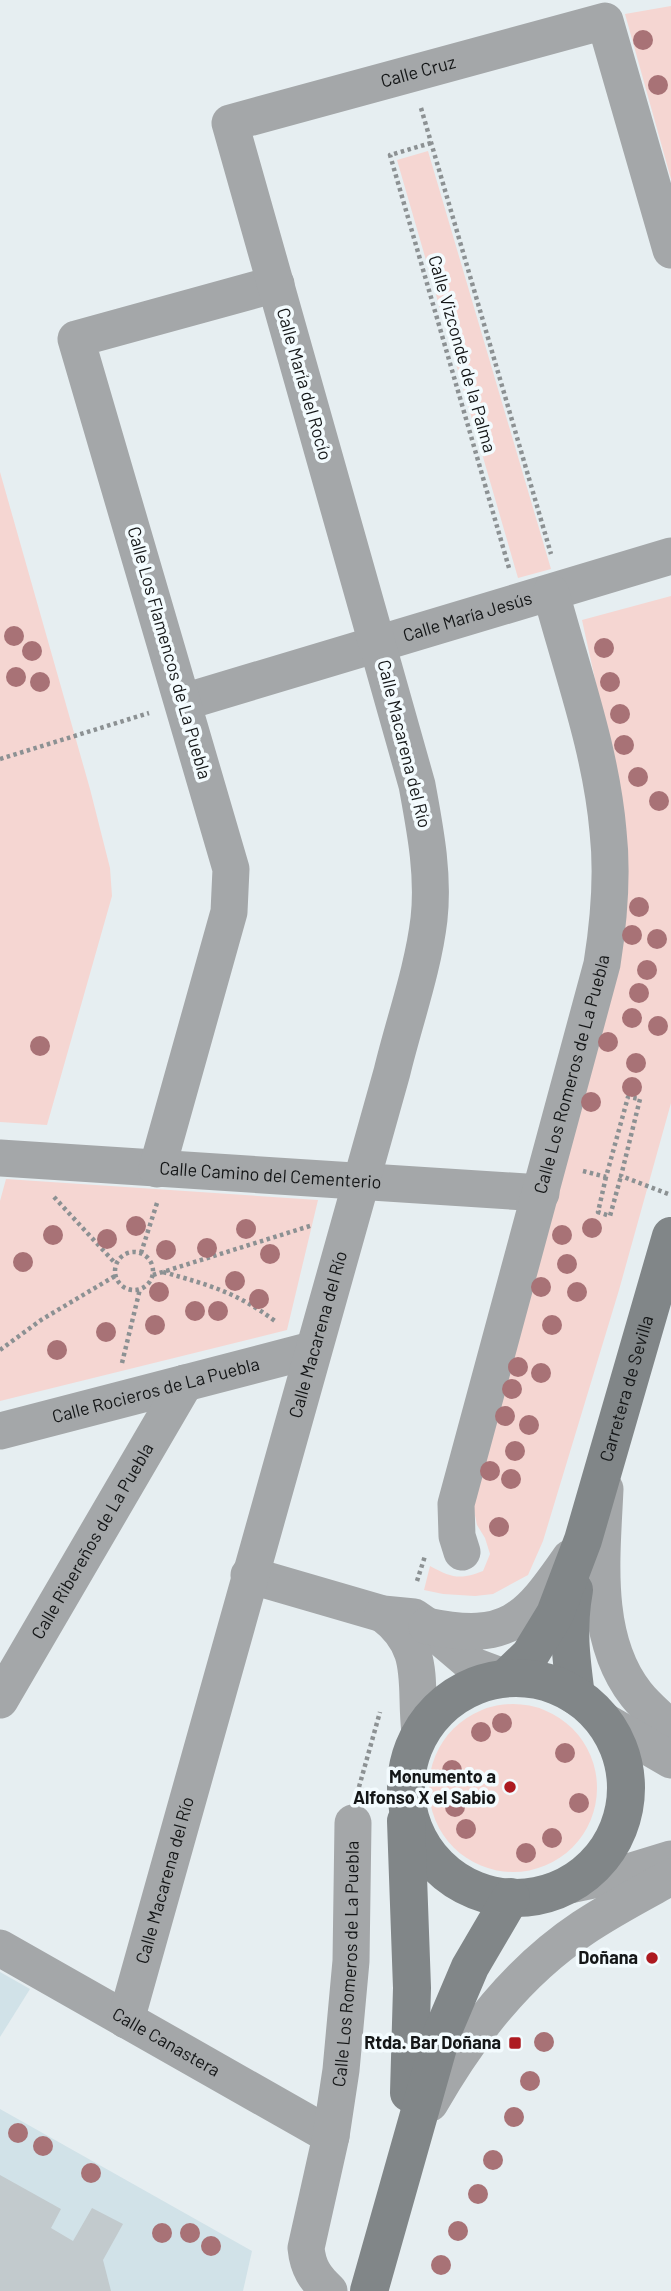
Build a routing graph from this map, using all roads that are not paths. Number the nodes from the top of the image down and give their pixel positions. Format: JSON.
{"nodes":[{"id":1,"x":230,"y":123,"type":"joint"},
{"id":2,"x":671,"y":250,"type":"edge"},
{"id":3,"x":276,"y":284,"type":"junction"},
{"id":4,"x":671,"y":556,"type":"edge"},
{"id":5,"x":544,"y":595,"type":"junction"},
{"id":6,"x":379,"y":644,"type":"junction"},
{"id":7,"x":184,"y":702,"type":"junction"},
{"id":8,"x":10,"y":1159,"type":"edge"},
{"id":9,"x":162,"y":1170,"type":"junction"},
{"id":10,"x":545,"y":1178,"type":"junction"},
{"id":11,"x":356,"y":1198,"type":"junction"},
{"id":12,"x":671,"y":1236,"type":"edge"},
{"id":13,"x":313,"y":1350,"type":"junction"},
{"id":14,"x":185,"y":1383,"type":"junction"},
{"id":15,"x":0,"y":1431,"type":"edge"},
{"id":16,"x":606,"y":1461,"type":"junction"},
{"id":17,"x":583,"y":1540,"type":"junction"},
{"id":18,"x":462,"y":1552,"type":"dead end"},
{"id":19,"x":249,"y":1575,"type":"junction"},
{"id":20,"x":383,"y":1614,"type":"junction"},
{"id":21,"x":428,"y":1626,"type":"junction"},
{"id":22,"x":506,"y":1678,"type":"junction"},
{"id":23,"x":576,"y":1696,"type":"junction"},
{"id":24,"x":0,"y":1700,"type":"edge"},
{"id":25,"x":604,"y":1721,"type":"junction"},
{"id":26,"x":671,"y":1728,"type":"edge"},
{"id":27,"x":420,"y":1733,"type":"junction"},
{"id":28,"x":671,"y":1760,"type":"edge"},
{"id":29,"x":405,"y":1801,"type":"junction"},
{"id":30,"x":353,"y":1823,"type":"road end"},
{"id":31,"x":671,"y":1859,"type":"edge"},
{"id":32,"x":671,"y":1877,"type":"edge"},
{"id":33,"x":570,"y":1885,"type":"junction"},
{"id":34,"x":511,"y":1897,"type":"junction"},
{"id":35,"x":0,"y":1948,"type":"edge"},
{"id":36,"x":126,"y":2020,"type":"junction"},
{"id":37,"x":331,"y":2136,"type":"junction"},
{"id":38,"x":407,"y":2151,"type":"junction"},
{"id":39,"x":329,"y":2291,"type":"edge"},
{"id":40,"x":369,"y":2291,"type":"edge"}],
"edges":[{"from":1,"to":2,"type":"street","name":"Calle Cruz"},
{"from":1,"to":3,"type":"street","name":"Calle María del Rocío"},
{"from":3,"to":6,"type":"street","name":"Calle María del Rocío"},
{"from":3,"to":7,"type":"street","name":"Calle Los Flamencos de La Puebla"},
{"from":4,"to":5,"type":"street","name":"Calle María Jesús"},
{"from":5,"to":6,"type":"street","name":"Calle María Jesús"},
{"from":5,"to":10,"type":"street","name":"Calle Los Romeros de La Puebla"},
{"from":6,"to":7,"type":"street","name":"Calle María Jesús"},
{"from":6,"to":11,"type":"street","name":"Calle Macarena del Río"},
{"from":7,"to":9,"type":"street","name":"Calle Los Flamencos de La Puebla"},
{"from":8,"to":9,"type":"street","name":"Calle Camino del Cementerio"},
{"from":9,"to":11,"type":"street","name":"Calle Camino del Cementerio"},
{"from":10,"to":11,"type":"street","name":"Calle Camino del Cementerio"},
{"from":10,"to":18,"type":"street","name":"Calle Los Romeros de La Puebla"},
{"from":11,"to":13,"type":"street","name":"Calle Macarena del Río"},
{"from":12,"to":16,"type":"main road","name":"Carretera de Sevilla"},
{"from":13,"to":14,"type":"street","name":"Calle Rocieros de La Puebla"},
{"from":13,"to":19,"type":"street","name":"Calle Macarena del Río"},
{"from":14,"to":15,"type":"street","name":"Calle Rocieros de La Puebla"},
{"from":14,"to":24,"type":"street","name":"Calle Ribereños de La Puebla"},
{"from":16,"to":17,"type":"main road","name":"Carretera de Sevilla"},
{"from":16,"to":26,"type":"street"},
{"from":17,"to":21,"type":"street"},
{"from":17,"to":22,"type":"main road","name":"Carretera de Sevilla"},
{"from":17,"to":23,"type":"main road","name":"Carretera de Sevilla"},
{"from":19,"to":20,"type":"street"},
{"from":19,"to":36,"type":"street","name":"Calle Macarena del Río"},
{"from":20,"to":21,"type":"street"},
{"from":20,"to":27,"type":"street"},
{"from":21,"to":22,"type":"street"},
{"from":22,"to":23,"type":"main road"},
{"from":22,"to":27,"type":"main road"},
{"from":23,"to":25,"type":"main road"},
{"from":25,"to":28,"type":"street"},
{"from":25,"to":33,"type":"main road"},
{"from":27,"to":29,"type":"main road"},
{"from":29,"to":34,"type":"main road"},
{"from":29,"to":38,"type":"main road"},
{"from":30,"to":37,"type":"street","name":"Calle Los Romeros de La Puebla"},
{"from":31,"to":33,"type":"street"},
{"from":32,"to":38,"type":"street"},
{"from":33,"to":34,"type":"main road"},
{"from":34,"to":38,"type":"main road"},
{"from":35,"to":36,"type":"street","name":"Calle Canastera"},
{"from":36,"to":37,"type":"street","name":"Calle Canastera"},
{"from":37,"to":39,"type":"street","name":"Calle Los Romeros de La Puebla"},
{"from":38,"to":40,"type":"main road"}]}
